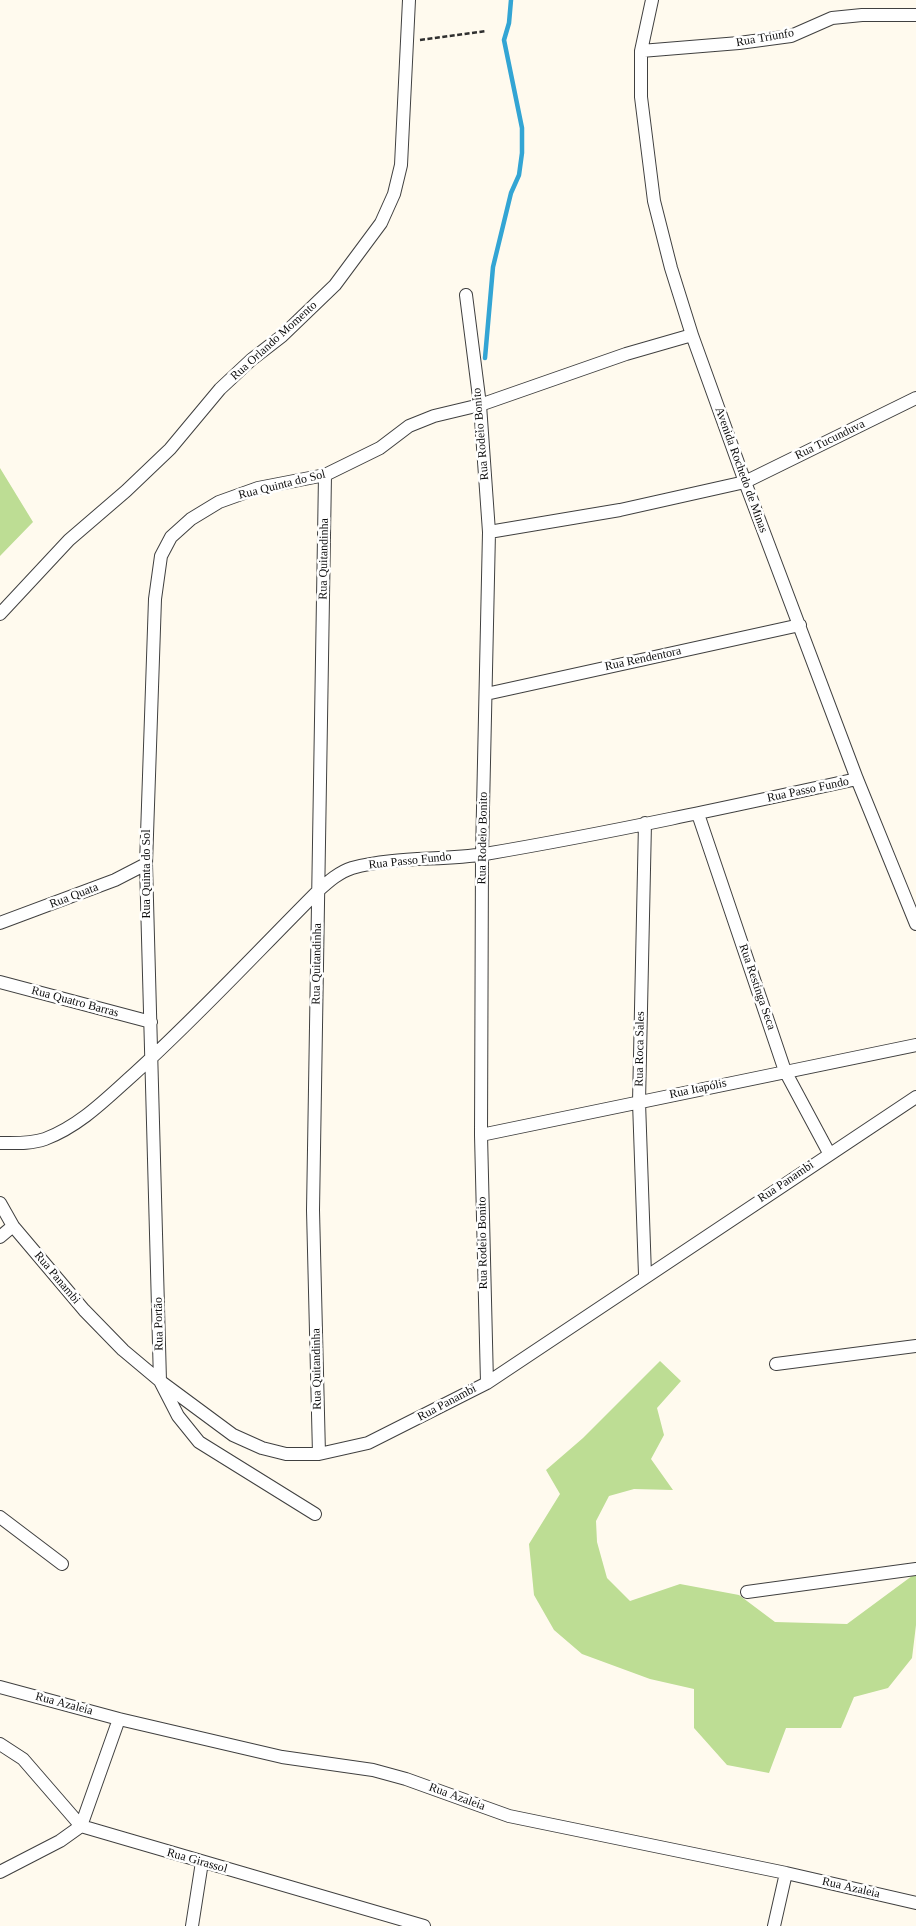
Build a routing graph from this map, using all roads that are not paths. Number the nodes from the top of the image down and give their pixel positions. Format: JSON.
{"nodes":[{"id":1,"x":409,"y":0,"type":"edge"},
{"id":2,"x":652,"y":0,"type":"edge"},
{"id":3,"x":916,"y":15,"type":"edge"},
{"id":4,"x":641,"y":51,"type":"junction"},
{"id":5,"x":466,"y":295,"type":"dead end"},
{"id":6,"x":692,"y":335,"type":"junction"},
{"id":7,"x":916,"y":398,"type":"edge"},
{"id":8,"x":480,"y":405,"type":"junction"},
{"id":9,"x":325,"y":475,"type":"junction"},
{"id":10,"x":745,"y":482,"type":"junction"},
{"id":11,"x":489,"y":532,"type":"junction"},
{"id":12,"x":0,"y":614,"type":"edge"},
{"id":13,"x":800,"y":625,"type":"junction"},
{"id":14,"x":486,"y":694,"type":"junction"},
{"id":15,"x":857,"y":779,"type":"junction"},
{"id":16,"x":698,"y":814,"type":"junction"},
{"id":17,"x":645,"y":823,"type":"junction"},
{"id":18,"x":482,"y":854,"type":"junction"},
{"id":19,"x":146,"y":864,"type":"junction"},
{"id":20,"x":318,"y":891,"type":"junction"},
{"id":21,"x":0,"y":923,"type":"edge"},
{"id":22,"x":916,"y":924,"type":"edge"},
{"id":23,"x":0,"y":982,"type":"edge"},
{"id":24,"x":150,"y":1022,"type":"junction"},
{"id":25,"x":916,"y":1045,"type":"edge"},
{"id":26,"x":151,"y":1058,"type":"junction"},
{"id":27,"x":785,"y":1071,"type":"junction"},
{"id":28,"x":916,"y":1097,"type":"edge"},
{"id":29,"x":639,"y":1102,"type":"junction"},
{"id":30,"x":481,"y":1135,"type":"junction"},
{"id":31,"x":0,"y":1143,"type":"edge"},
{"id":32,"x":829,"y":1154,"type":"junction"},
{"id":33,"x":0,"y":1202,"type":"edge"},
{"id":34,"x":12,"y":1226,"type":"junction"},
{"id":35,"x":0,"y":1237,"type":"edge"},
{"id":36,"x":646,"y":1275,"type":"junction"},
{"id":37,"x":916,"y":1346,"type":"edge"},
{"id":38,"x":776,"y":1364,"type":"dead end"},
{"id":39,"x":160,"y":1381,"type":"junction"},
{"id":40,"x":486,"y":1383,"type":"junction"},
{"id":41,"x":319,"y":1454,"type":"junction"},
{"id":42,"x":315,"y":1514,"type":"dead end"},
{"id":43,"x":0,"y":1517,"type":"edge"},
{"id":44,"x":62,"y":1564,"type":"dead end"},
{"id":45,"x":916,"y":1569,"type":"edge"},
{"id":46,"x":747,"y":1592,"type":"dead end"},
{"id":47,"x":0,"y":1687,"type":"edge"},
{"id":48,"x":119,"y":1719,"type":"junction"},
{"id":49,"x":0,"y":1744,"type":"edge"},
{"id":50,"x":81,"y":1826,"type":"junction"},
{"id":51,"x":202,"y":1862,"type":"junction"},
{"id":52,"x":0,"y":1872,"type":"edge"},
{"id":53,"x":786,"y":1873,"type":"junction"},
{"id":54,"x":916,"y":1903,"type":"edge"},
{"id":55,"x":192,"y":1926,"type":"edge"},
{"id":56,"x":424,"y":1926,"type":"edge"},
{"id":57,"x":774,"y":1926,"type":"edge"}],
"edges":[{"from":1,"to":12,"type":"street","name":"Rua Orlando Momento"},
{"from":2,"to":4,"type":"street","name":"Avenida Rochedo de Minas"},
{"from":3,"to":4,"type":"street","name":"Rua Triunfo"},
{"from":4,"to":6,"type":"street","name":"Avenida Rochedo de Minas"},
{"from":5,"to":8,"type":"street","name":"Rua Rodeio Bonito"},
{"from":6,"to":8,"type":"street","name":"Rua Quinta do Sol"},
{"from":6,"to":10,"type":"street","name":"Avenida Rochedo de Minas"},
{"from":7,"to":10,"type":"street","name":"Rua Tucunduva"},
{"from":8,"to":9,"type":"street","name":"Rua Quinta do Sol"},
{"from":8,"to":11,"type":"street","name":"Rua Rodeio Bonito"},
{"from":9,"to":19,"type":"street","name":"Rua Quinta do Sol"},
{"from":9,"to":20,"type":"street","name":"Rua Quitandinha"},
{"from":10,"to":11,"type":"street","name":"Rua Tucunduva"},
{"from":10,"to":13,"type":"street","name":"Avenida Rochedo de Minas"},
{"from":11,"to":14,"type":"street","name":"Rua Rodeio Bonito"},
{"from":13,"to":14,"type":"street","name":"Rua Rendentora"},
{"from":13,"to":15,"type":"street","name":"Avenida Rochedo de Minas"},
{"from":14,"to":18,"type":"street","name":"Rua Rodeio Bonito"},
{"from":15,"to":16,"type":"street","name":"Rua Passo Fundo"},
{"from":15,"to":22,"type":"street","name":"Avenida Rochedo de Minas"},
{"from":16,"to":17,"type":"street","name":"Rua Passo Fundo"},
{"from":16,"to":27,"type":"street","name":"Rua Restinga Seca"},
{"from":17,"to":18,"type":"street","name":"Rua Passo Fundo"},
{"from":17,"to":29,"type":"street","name":"Rua Roca Sales"},
{"from":18,"to":20,"type":"street","name":"Rua Passo Fundo"},
{"from":18,"to":30,"type":"street","name":"Rua Rodeio Bonito"},
{"from":19,"to":21,"type":"street","name":"Rua Quata"},
{"from":19,"to":24,"type":"street","name":"Rua Quinta do Sol"},
{"from":20,"to":26,"type":"street","name":"Rua Passo Fundo"},
{"from":20,"to":41,"type":"street","name":"Rua Quitandinha"},
{"from":23,"to":24,"type":"street","name":"Rua Quatro Barras"},
{"from":24,"to":26,"type":"street","name":"Rua Quinta do Sol"},
{"from":25,"to":27,"type":"street","name":"Rua Itapólis"},
{"from":26,"to":31,"type":"street","name":"Rua Passo Fundo"},
{"from":26,"to":39,"type":"street","name":"Rua Portão"},
{"from":27,"to":29,"type":"street","name":"Rua Itapólis"},
{"from":27,"to":32,"type":"street","name":"Rua Restinga Seca"},
{"from":28,"to":32,"type":"street","name":"Rua Panambi"},
{"from":29,"to":30,"type":"street","name":"Rua Itapólis"},
{"from":29,"to":36,"type":"street","name":"Rua Roca Sales"},
{"from":30,"to":40,"type":"street","name":"Rua Rodeio Bonito"},
{"from":32,"to":36,"type":"street","name":"Rua Panambi"},
{"from":33,"to":34,"type":"street","name":"Rua Panambi"},
{"from":34,"to":35,"type":"street"},
{"from":34,"to":39,"type":"street","name":"Rua Panambi"},
{"from":36,"to":40,"type":"street","name":"Rua Panambi"},
{"from":37,"to":38,"type":"street"},
{"from":39,"to":41,"type":"street","name":"Rua Panambi"},
{"from":39,"to":42,"type":"street","name":"Rua Portão"},
{"from":40,"to":41,"type":"street","name":"Rua Panambi"},
{"from":43,"to":44,"type":"street"},
{"from":45,"to":46,"type":"street"},
{"from":47,"to":48,"type":"street","name":"Rua Azaleia"},
{"from":48,"to":50,"type":"street"},
{"from":48,"to":53,"type":"street","name":"Rua Azaleia"},
{"from":49,"to":50,"type":"street"},
{"from":50,"to":51,"type":"street","name":"Rua Girassol"},
{"from":50,"to":52,"type":"street"},
{"from":51,"to":55,"type":"street"},
{"from":51,"to":56,"type":"street","name":"Rua Girassol"},
{"from":53,"to":54,"type":"street","name":"Rua Azaleia"},
{"from":53,"to":57,"type":"street"}]}
